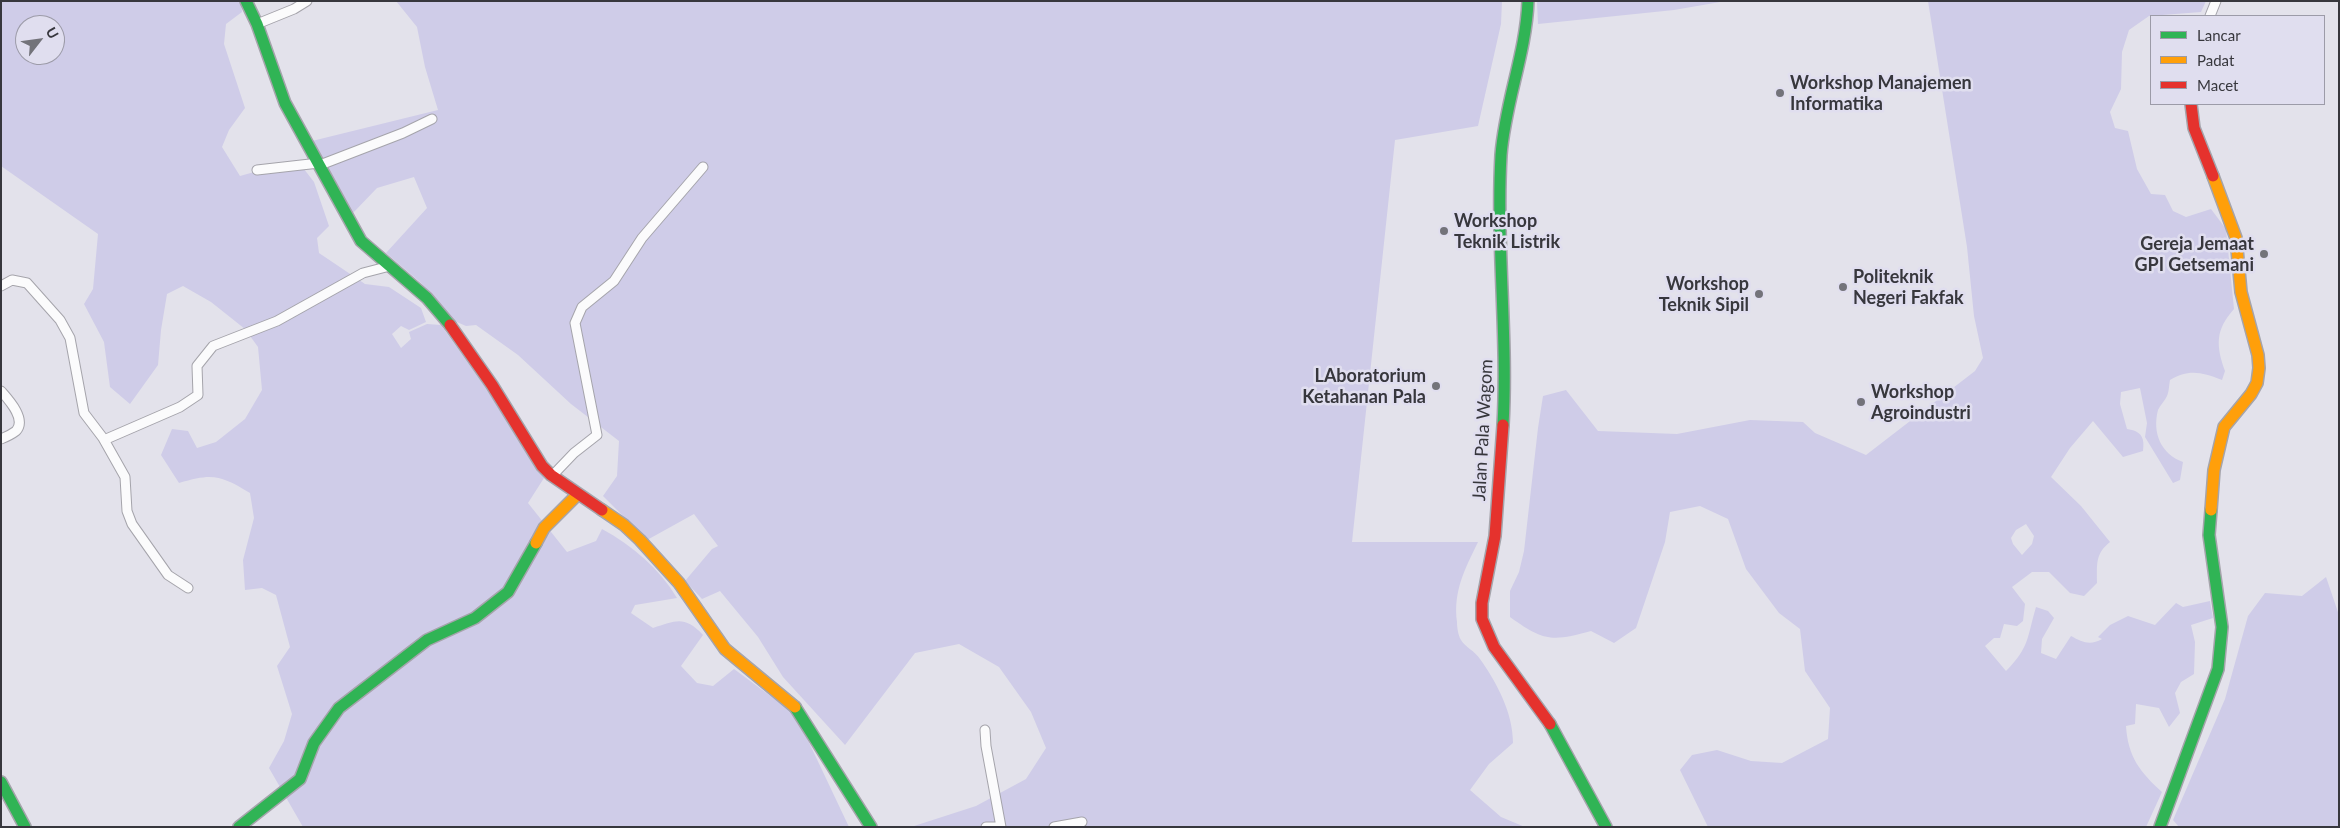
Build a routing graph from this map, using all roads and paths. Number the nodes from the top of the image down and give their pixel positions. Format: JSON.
{"nodes":[{"id":1,"x":246,"y":1,"type":"edge"},
{"id":2,"x":307,"y":1,"type":"edge"},
{"id":3,"x":1528,"y":1,"type":"edge"},
{"id":4,"x":2216,"y":1,"type":"edge"},
{"id":5,"x":2210,"y":15,"type":"edge"},
{"id":6,"x":257,"y":24,"type":"junction"},
{"id":7,"x":2191,"y":105,"type":"edge"},
{"id":8,"x":432,"y":119,"type":"dead end"},
{"id":9,"x":319,"y":164,"type":"junction"},
{"id":10,"x":703,"y":167,"type":"dead end"},
{"id":11,"x":258,"y":170,"type":"dead end"},
{"id":12,"x":390,"y":266,"type":"junction"},
{"id":13,"x":1,"y":286,"type":"edge"},
{"id":14,"x":1,"y":391,"type":"edge"},
{"id":15,"x":1,"y":439,"type":"edge"},
{"id":16,"x":104,"y":440,"type":"junction"},
{"id":17,"x":552,"y":476,"type":"junction"},
{"id":18,"x":577,"y":495,"type":"junction"},
{"id":19,"x":188,"y":588,"type":"dead end"},
{"id":20,"x":985,"y":730,"type":"dead end"},
{"id":21,"x":1,"y":782,"type":"edge"},
{"id":22,"x":1082,"y":822,"type":"dead end"},
{"id":23,"x":25,"y":827,"type":"edge"},
{"id":24,"x":239,"y":827,"type":"edge"},
{"id":25,"x":871,"y":827,"type":"edge"},
{"id":26,"x":986,"y":827,"type":"edge"},
{"id":27,"x":1001,"y":827,"type":"edge"},
{"id":28,"x":1054,"y":827,"type":"edge"},
{"id":29,"x":1606,"y":827,"type":"edge"},
{"id":30,"x":2160,"y":827,"type":"edge"}],
"edges":[{"from":1,"to":6,"type":"main road"},
{"from":2,"to":6,"type":"street"},
{"from":3,"to":29,"type":"main road","name":"Jalan Pala Wagom"},
{"from":4,"to":5,"type":"street"},
{"from":6,"to":9,"type":"main road"},
{"from":7,"to":30,"type":"main road"},
{"from":8,"to":9,"type":"street"},
{"from":9,"to":11,"type":"street"},
{"from":9,"to":12,"type":"main road"},
{"from":10,"to":17,"type":"street"},
{"from":12,"to":16,"type":"street"},
{"from":12,"to":17,"type":"main road"},
{"from":13,"to":16,"type":"street"},
{"from":14,"to":15,"type":"street"},
{"from":16,"to":19,"type":"street"},
{"from":17,"to":18,"type":"main road"},
{"from":18,"to":24,"type":"main road"},
{"from":18,"to":25,"type":"main road"},
{"from":20,"to":27,"type":"street"},
{"from":21,"to":23,"type":"main road"},
{"from":22,"to":28,"type":"street"},
{"from":26,"to":27,"type":"street"}]}
